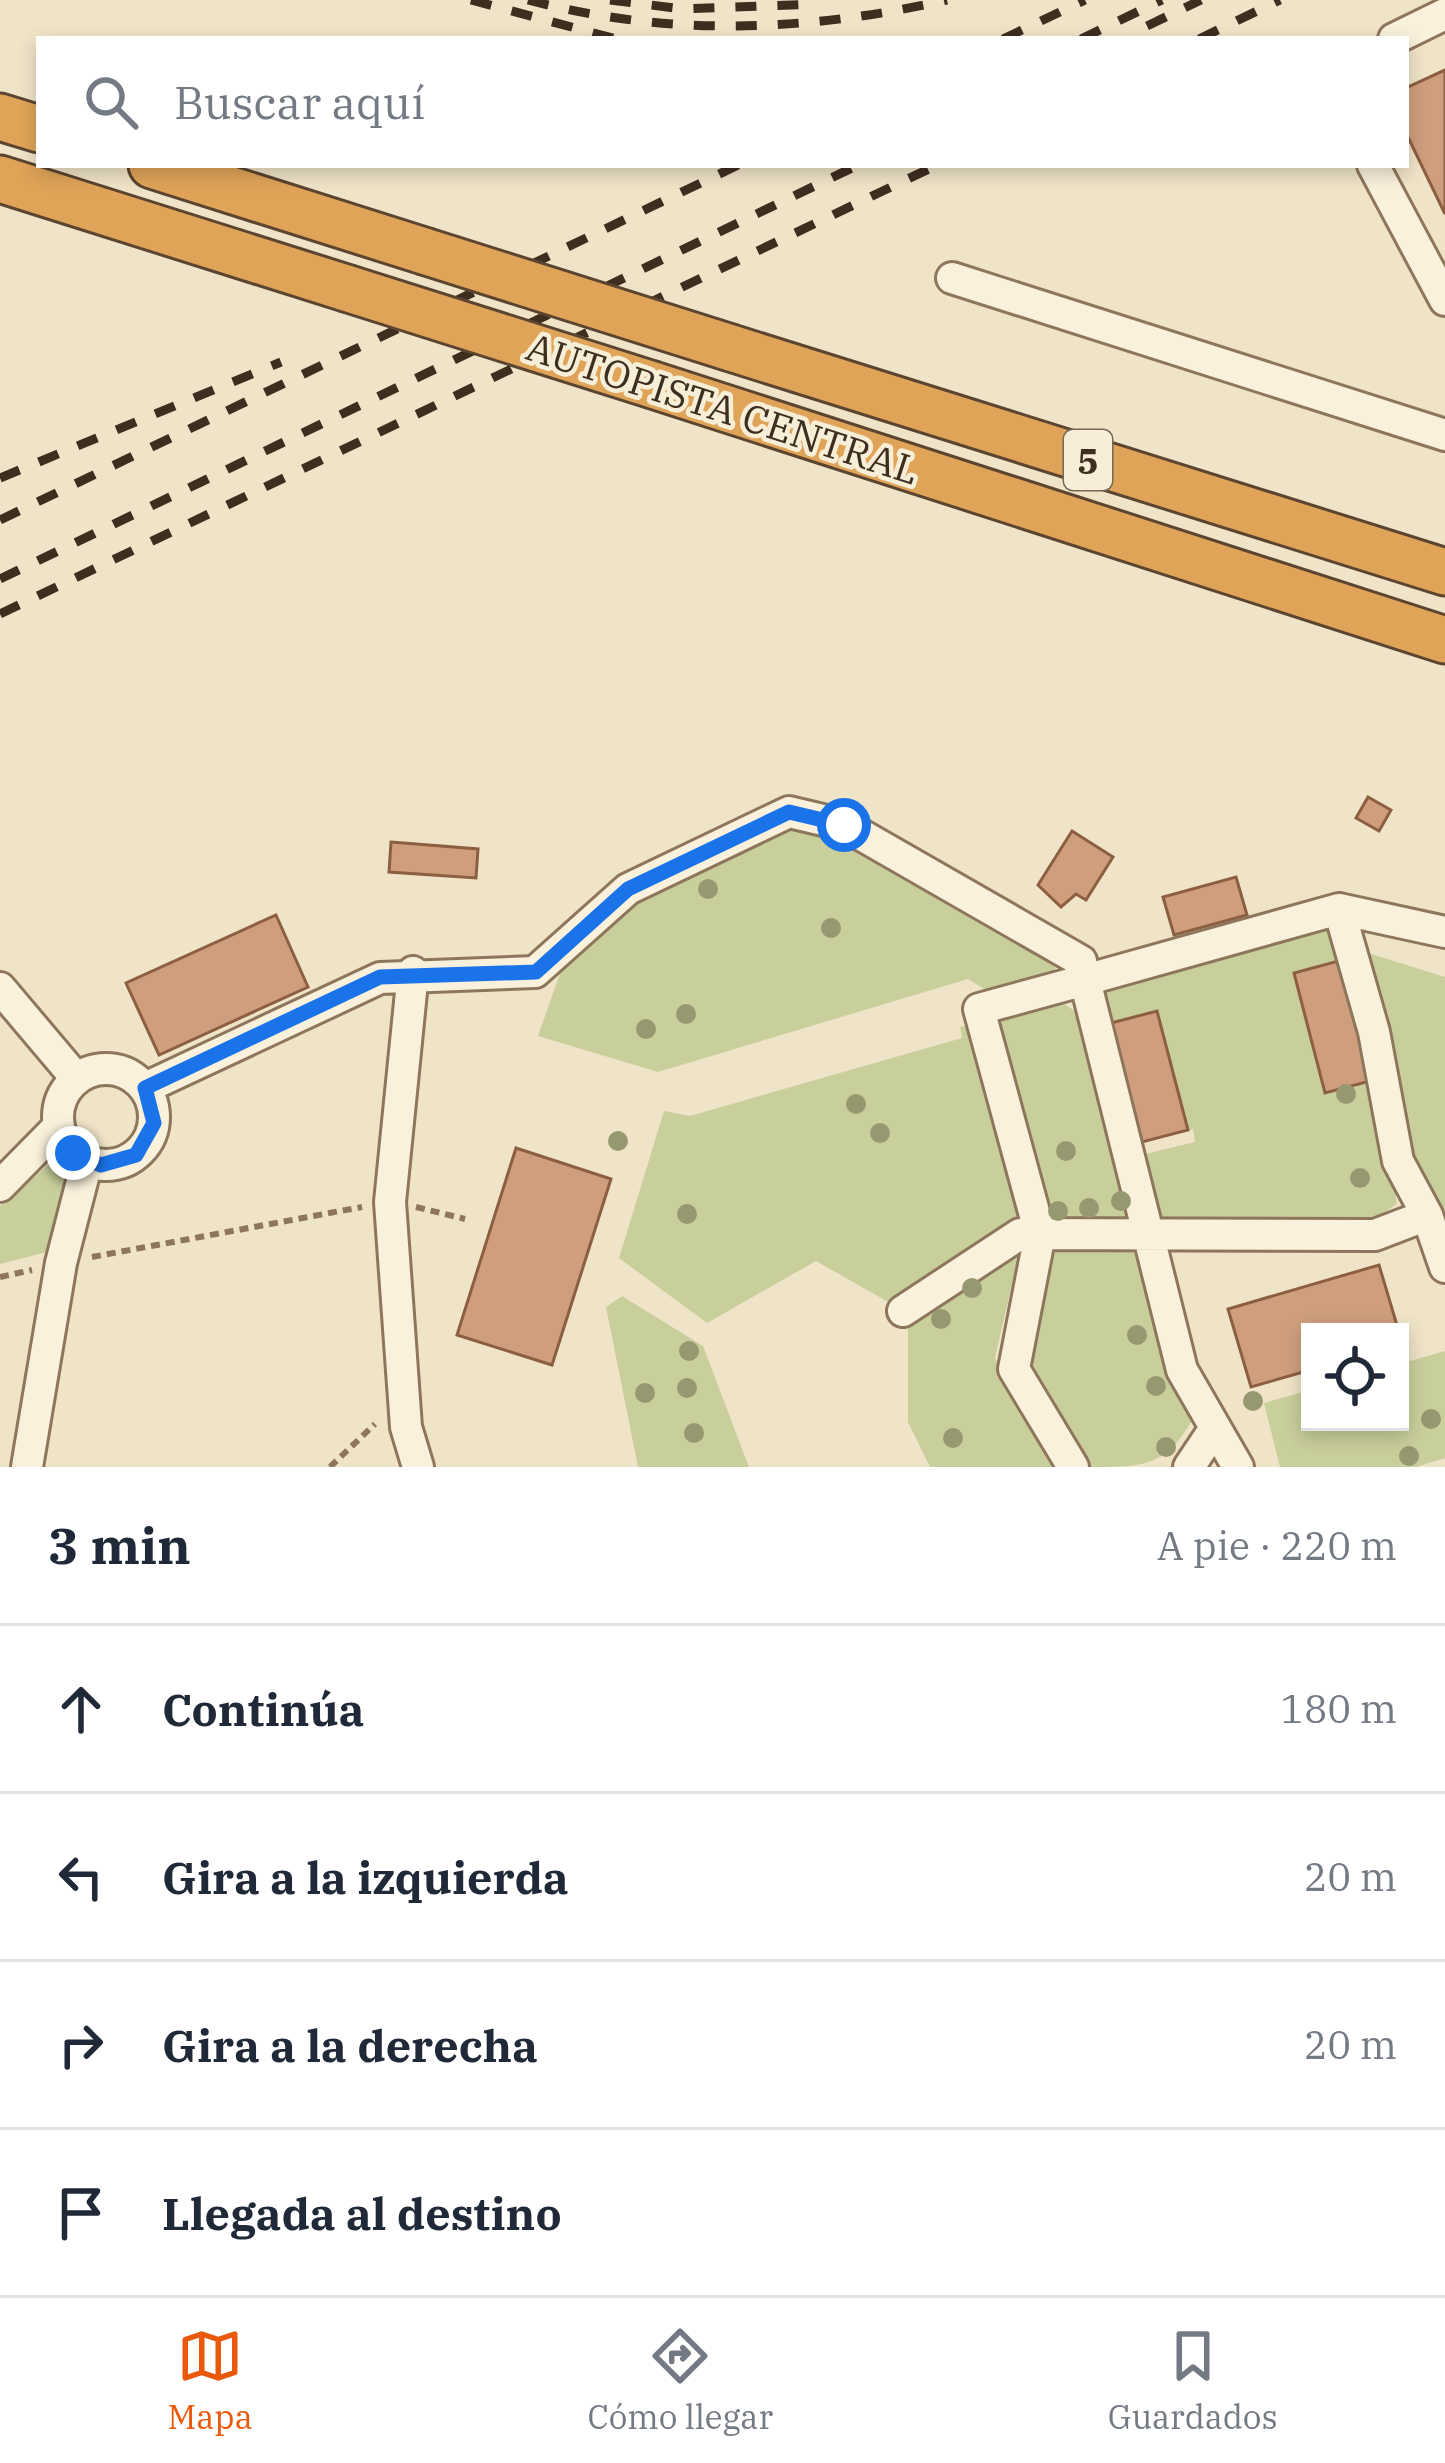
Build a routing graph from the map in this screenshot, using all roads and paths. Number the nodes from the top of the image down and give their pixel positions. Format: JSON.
{"nodes":[{"id":1,"x":1445,"y":14,"type":"edge"},
{"id":2,"x":1400,"y":36,"type":"edge"},
{"id":3,"x":0,"y":117,"type":"edge"},
{"id":4,"x":36,"y":128,"type":"edge"},
{"id":5,"x":161,"y":168,"type":"edge"},
{"id":6,"x":1374,"y":168,"type":"edge"},
{"id":7,"x":0,"y":179,"type":"edge"},
{"id":8,"x":952,"y":278,"type":"dead end"},
{"id":9,"x":1445,"y":300,"type":"edge"},
{"id":10,"x":1445,"y":435,"type":"edge"},
{"id":11,"x":1445,"y":572,"type":"edge"},
{"id":12,"x":1445,"y":640,"type":"edge"},
{"id":13,"x":1339,"y":909,"type":"junction"},
{"id":14,"x":1445,"y":932,"type":"edge"},
{"id":15,"x":413,"y":972,"type":"junction"},
{"id":16,"x":1085,"y":980,"type":"junction"},
{"id":17,"x":0,"y":988,"type":"edge"},
{"id":18,"x":76,"y":1078,"type":"junction"},
{"id":19,"x":145,"y":1088,"type":"junction"},
{"id":20,"x":58,"y":1127,"type":"junction"},
{"id":21,"x":87,"y":1162,"type":"junction"},
{"id":22,"x":0,"y":1186,"type":"edge"},
{"id":23,"x":390,"y":1202,"type":"junction"},
{"id":24,"x":1427,"y":1215,"type":"junction"},
{"id":25,"x":465,"y":1219,"type":"dead end"},
{"id":26,"x":1150,"y":1231,"type":"junction"},
{"id":27,"x":1040,"y":1234,"type":"junction"},
{"id":28,"x":61,"y":1263,"type":"junction"},
{"id":29,"x":1445,"y":1267,"type":"edge"},
{"id":30,"x":0,"y":1277,"type":"edge"},
{"id":31,"x":903,"y":1311,"type":"dead end"},
{"id":32,"x":404,"y":1396,"type":"junction"},
{"id":33,"x":1215,"y":1428,"type":"junction"},
{"id":34,"x":27,"y":1467,"type":"edge"},
{"id":35,"x":330,"y":1467,"type":"edge"},
{"id":36,"x":418,"y":1467,"type":"edge"},
{"id":37,"x":1073,"y":1467,"type":"edge"},
{"id":38,"x":1189,"y":1467,"type":"edge"},
{"id":39,"x":1238,"y":1467,"type":"edge"}],
"edges":[{"from":1,"to":2,"type":"lane"},
{"from":3,"to":4,"type":"highway"},
{"from":5,"to":11,"type":"highway","name":"AUTOPISTA CENTRAL","number":"5","bridge":true},
{"from":6,"to":9,"type":"lane"},
{"from":7,"to":12,"type":"highway","name":"AUTOPISTA CENTRAL","number":"5","bridge":true},
{"from":8,"to":10,"type":"lane"},
{"from":13,"to":14,"type":"lane"},
{"from":13,"to":16,"type":"lane"},
{"from":13,"to":24,"type":"lane"},
{"from":15,"to":16,"type":"lane"},
{"from":15,"to":19,"type":"lane"},
{"from":15,"to":23,"type":"lane"},
{"from":16,"to":26,"type":"lane"},
{"from":16,"to":27,"type":"lane"},
{"from":17,"to":18,"type":"lane"},
{"from":18,"to":19,"type":"lane"},
{"from":18,"to":20,"type":"lane"},
{"from":19,"to":21,"type":"lane"},
{"from":20,"to":21,"type":"lane"},
{"from":20,"to":22,"type":"lane"},
{"from":21,"to":28,"type":"lane"},
{"from":23,"to":25,"type":"path"},
{"from":23,"to":28,"type":"path"},
{"from":23,"to":32,"type":"lane"},
{"from":24,"to":26,"type":"lane"},
{"from":24,"to":29,"type":"lane"},
{"from":26,"to":27,"type":"lane"},
{"from":26,"to":33,"type":"lane"},
{"from":27,"to":31,"type":"lane"},
{"from":27,"to":37,"type":"lane"},
{"from":28,"to":30,"type":"path"},
{"from":28,"to":34,"type":"lane"},
{"from":32,"to":35,"type":"path"},
{"from":32,"to":36,"type":"lane"},
{"from":33,"to":38,"type":"lane"},
{"from":33,"to":39,"type":"lane"}]}
